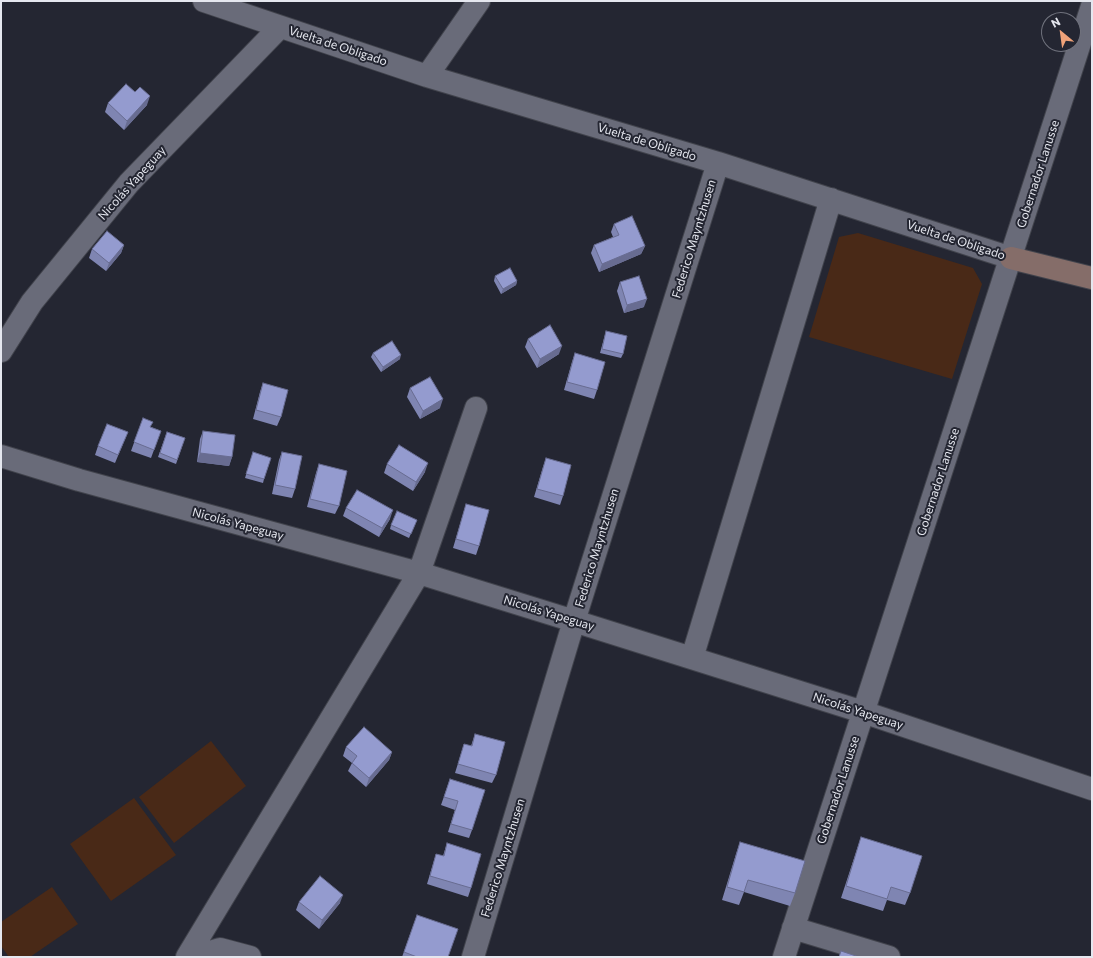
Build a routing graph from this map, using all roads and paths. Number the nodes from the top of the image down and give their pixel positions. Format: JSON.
{"nodes":[{"id":1,"x":204,"y":1,"type":"edge"},
{"id":2,"x":479,"y":1,"type":"edge"},
{"id":3,"x":1092,"y":6,"type":"edge"},
{"id":4,"x":280,"y":27,"type":"junction"},
{"id":5,"x":427,"y":76,"type":"junction"},
{"id":6,"x":718,"y":163,"type":"junction"},
{"id":7,"x":832,"y":199,"type":"junction"},
{"id":8,"x":1011,"y":258,"type":"junction"},
{"id":9,"x":1092,"y":278,"type":"edge"},
{"id":10,"x":1,"y":351,"type":"edge"},
{"id":11,"x":476,"y":408,"type":"dead end"},
{"id":12,"x":1,"y":456,"type":"edge"},
{"id":13,"x":419,"y":573,"type":"junction"},
{"id":14,"x":574,"y":621,"type":"junction"},
{"id":15,"x":692,"y":658,"type":"junction"},
{"id":16,"x":863,"y":712,"type":"junction"},
{"id":17,"x":1092,"y":789,"type":"edge"},
{"id":18,"x":794,"y":928,"type":"junction"},
{"id":19,"x":187,"y":957,"type":"edge"},
{"id":20,"x":193,"y":957,"type":"edge"},
{"id":21,"x":250,"y":957,"type":"edge"},
{"id":22,"x":473,"y":957,"type":"edge"},
{"id":23,"x":784,"y":957,"type":"edge"},
{"id":24,"x":889,"y":957,"type":"edge"}],
"edges":[{"from":1,"to":4,"type":"street","name":"Vuelta de Obligado"},
{"from":2,"to":5,"type":"street"},
{"from":3,"to":8,"type":"street","name":"Gobernador Lanusse"},
{"from":4,"to":5,"type":"street","name":"Vuelta de Obligado"},
{"from":4,"to":10,"type":"street","name":"Nicolás Yapeguay"},
{"from":5,"to":6,"type":"street","name":"Vuelta de Obligado"},
{"from":6,"to":7,"type":"street","name":"Vuelta de Obligado"},
{"from":6,"to":14,"type":"street","name":"Federico Mayntzhusen"},
{"from":7,"to":8,"type":"street","name":"Vuelta de Obligado"},
{"from":7,"to":15,"type":"street"},
{"from":8,"to":9,"type":"main road","name":"Vuelta de Obligado"},
{"from":8,"to":16,"type":"street","name":"Gobernador Lanusse"},
{"from":11,"to":13,"type":"street"},
{"from":12,"to":13,"type":"street","name":"Nicolás Yapeguay"},
{"from":13,"to":14,"type":"street","name":"Nicolás Yapeguay"},
{"from":13,"to":19,"type":"street"},
{"from":14,"to":15,"type":"street","name":"Nicolás Yapeguay"},
{"from":14,"to":22,"type":"street","name":"Federico Mayntzhusen"},
{"from":15,"to":16,"type":"street","name":"Nicolás Yapeguay"},
{"from":16,"to":17,"type":"street","name":"Nicolás Yapeguay"},
{"from":16,"to":18,"type":"street","name":"Gobernador Lanusse"},
{"from":18,"to":23,"type":"street","name":"Gobernador Lanusse"},
{"from":18,"to":24,"type":"street"},
{"from":20,"to":21,"type":"street"}]}
